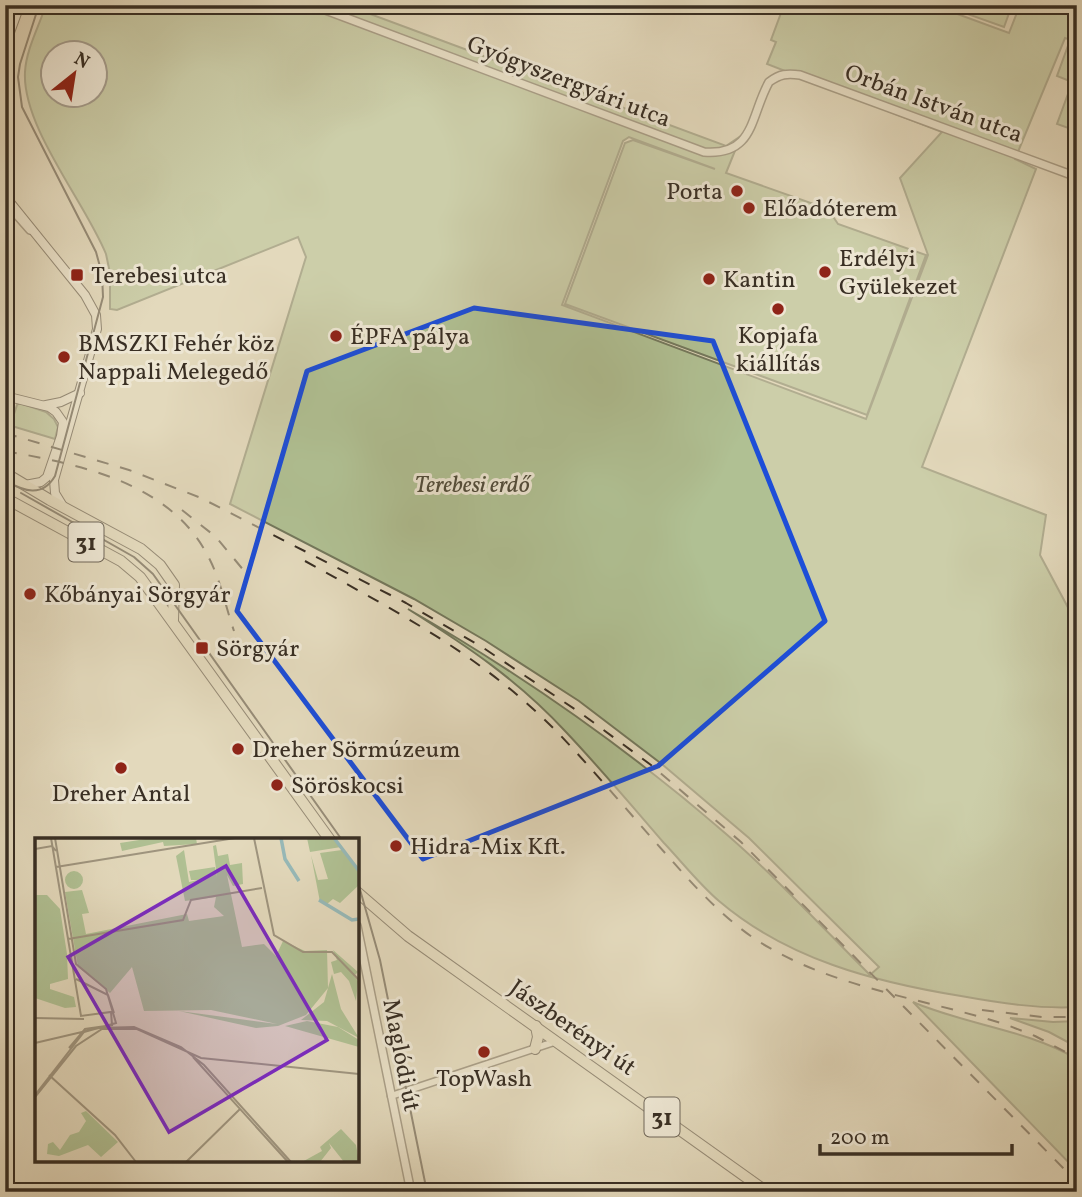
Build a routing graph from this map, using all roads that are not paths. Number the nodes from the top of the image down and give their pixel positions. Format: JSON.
{"nodes":[{"id":1,"x":20,"y":5,"type":"edge"},
{"id":2,"x":312,"y":5,"type":"edge"},
{"id":3,"x":5,"y":46,"type":"edge"},
{"id":4,"x":776,"y":76,"type":"joint"},
{"id":5,"x":1077,"y":177,"type":"edge"},
{"id":6,"x":5,"y":196,"type":"edge"},
{"id":7,"x":5,"y":202,"type":"edge"},
{"id":8,"x":35,"y":236,"type":"junction"},
{"id":9,"x":80,"y":393,"type":"junction"},
{"id":10,"x":5,"y":396,"type":"edge"},
{"id":11,"x":43,"y":405,"type":"junction"},
{"id":12,"x":5,"y":473,"type":"edge"},
{"id":13,"x":25,"y":485,"type":"junction"},
{"id":14,"x":5,"y":498,"type":"edge"},
{"id":15,"x":66,"y":509,"type":"junction"},
{"id":16,"x":150,"y":590,"type":"junction"},
{"id":17,"x":175,"y":590,"type":"junction"},
{"id":18,"x":173,"y":622,"type":"junction"},
{"id":19,"x":329,"y":838,"type":"edge"},
{"id":20,"x":359,"y":894,"type":"edge"},
{"id":21,"x":359,"y":936,"type":"edge"},
{"id":22,"x":536,"y":1026,"type":"junction"},
{"id":23,"x":557,"y":1041,"type":"junction"},
{"id":24,"x":535,"y":1048,"type":"junction"},
{"id":25,"x":391,"y":1096,"type":"junction"},
{"id":26,"x":411,"y":1192,"type":"edge"},
{"id":27,"x":767,"y":1192,"type":"edge"}],
"edges":[{"from":1,"to":3,"type":"main road"},
{"from":2,"to":4,"type":"street","name":"Gyógyszergyári utca"},
{"from":4,"to":5,"type":"street","name":"Orbán István utca"},
{"from":6,"to":8,"type":"main road"},
{"from":7,"to":8,"type":"street"},
{"from":8,"to":9,"type":"main road"},
{"from":9,"to":11,"type":"main road"},
{"from":9,"to":15,"type":"main road"},
{"from":10,"to":11,"type":"main road"},
{"from":11,"to":13,"type":"main road"},
{"from":12,"to":13,"type":"main road","number":"31"},
{"from":13,"to":15,"type":"main road","number":"31"},
{"from":14,"to":16,"type":"main road","number":"31"},
{"from":15,"to":17,"type":"main road","number":"31"},
{"from":16,"to":17,"type":"main road"},
{"from":16,"to":18,"type":"main road","number":"31"},
{"from":17,"to":18,"type":"main road"},
{"from":18,"to":19,"type":"main road","number":"31"},
{"from":20,"to":22,"type":"main road","name":"Jászberényi út","number":"31"},
{"from":21,"to":25,"type":"street","name":"Maglódi út"},
{"from":22,"to":23,"type":"main road","name":"Jászberényi út","number":"31"},
{"from":22,"to":24,"type":"main road"},
{"from":23,"to":24,"type":"street"},
{"from":23,"to":27,"type":"main road","name":"Jászberényi út","number":"31"},
{"from":24,"to":25,"type":"street"},
{"from":25,"to":26,"type":"street","name":"Maglódi út"}]}
